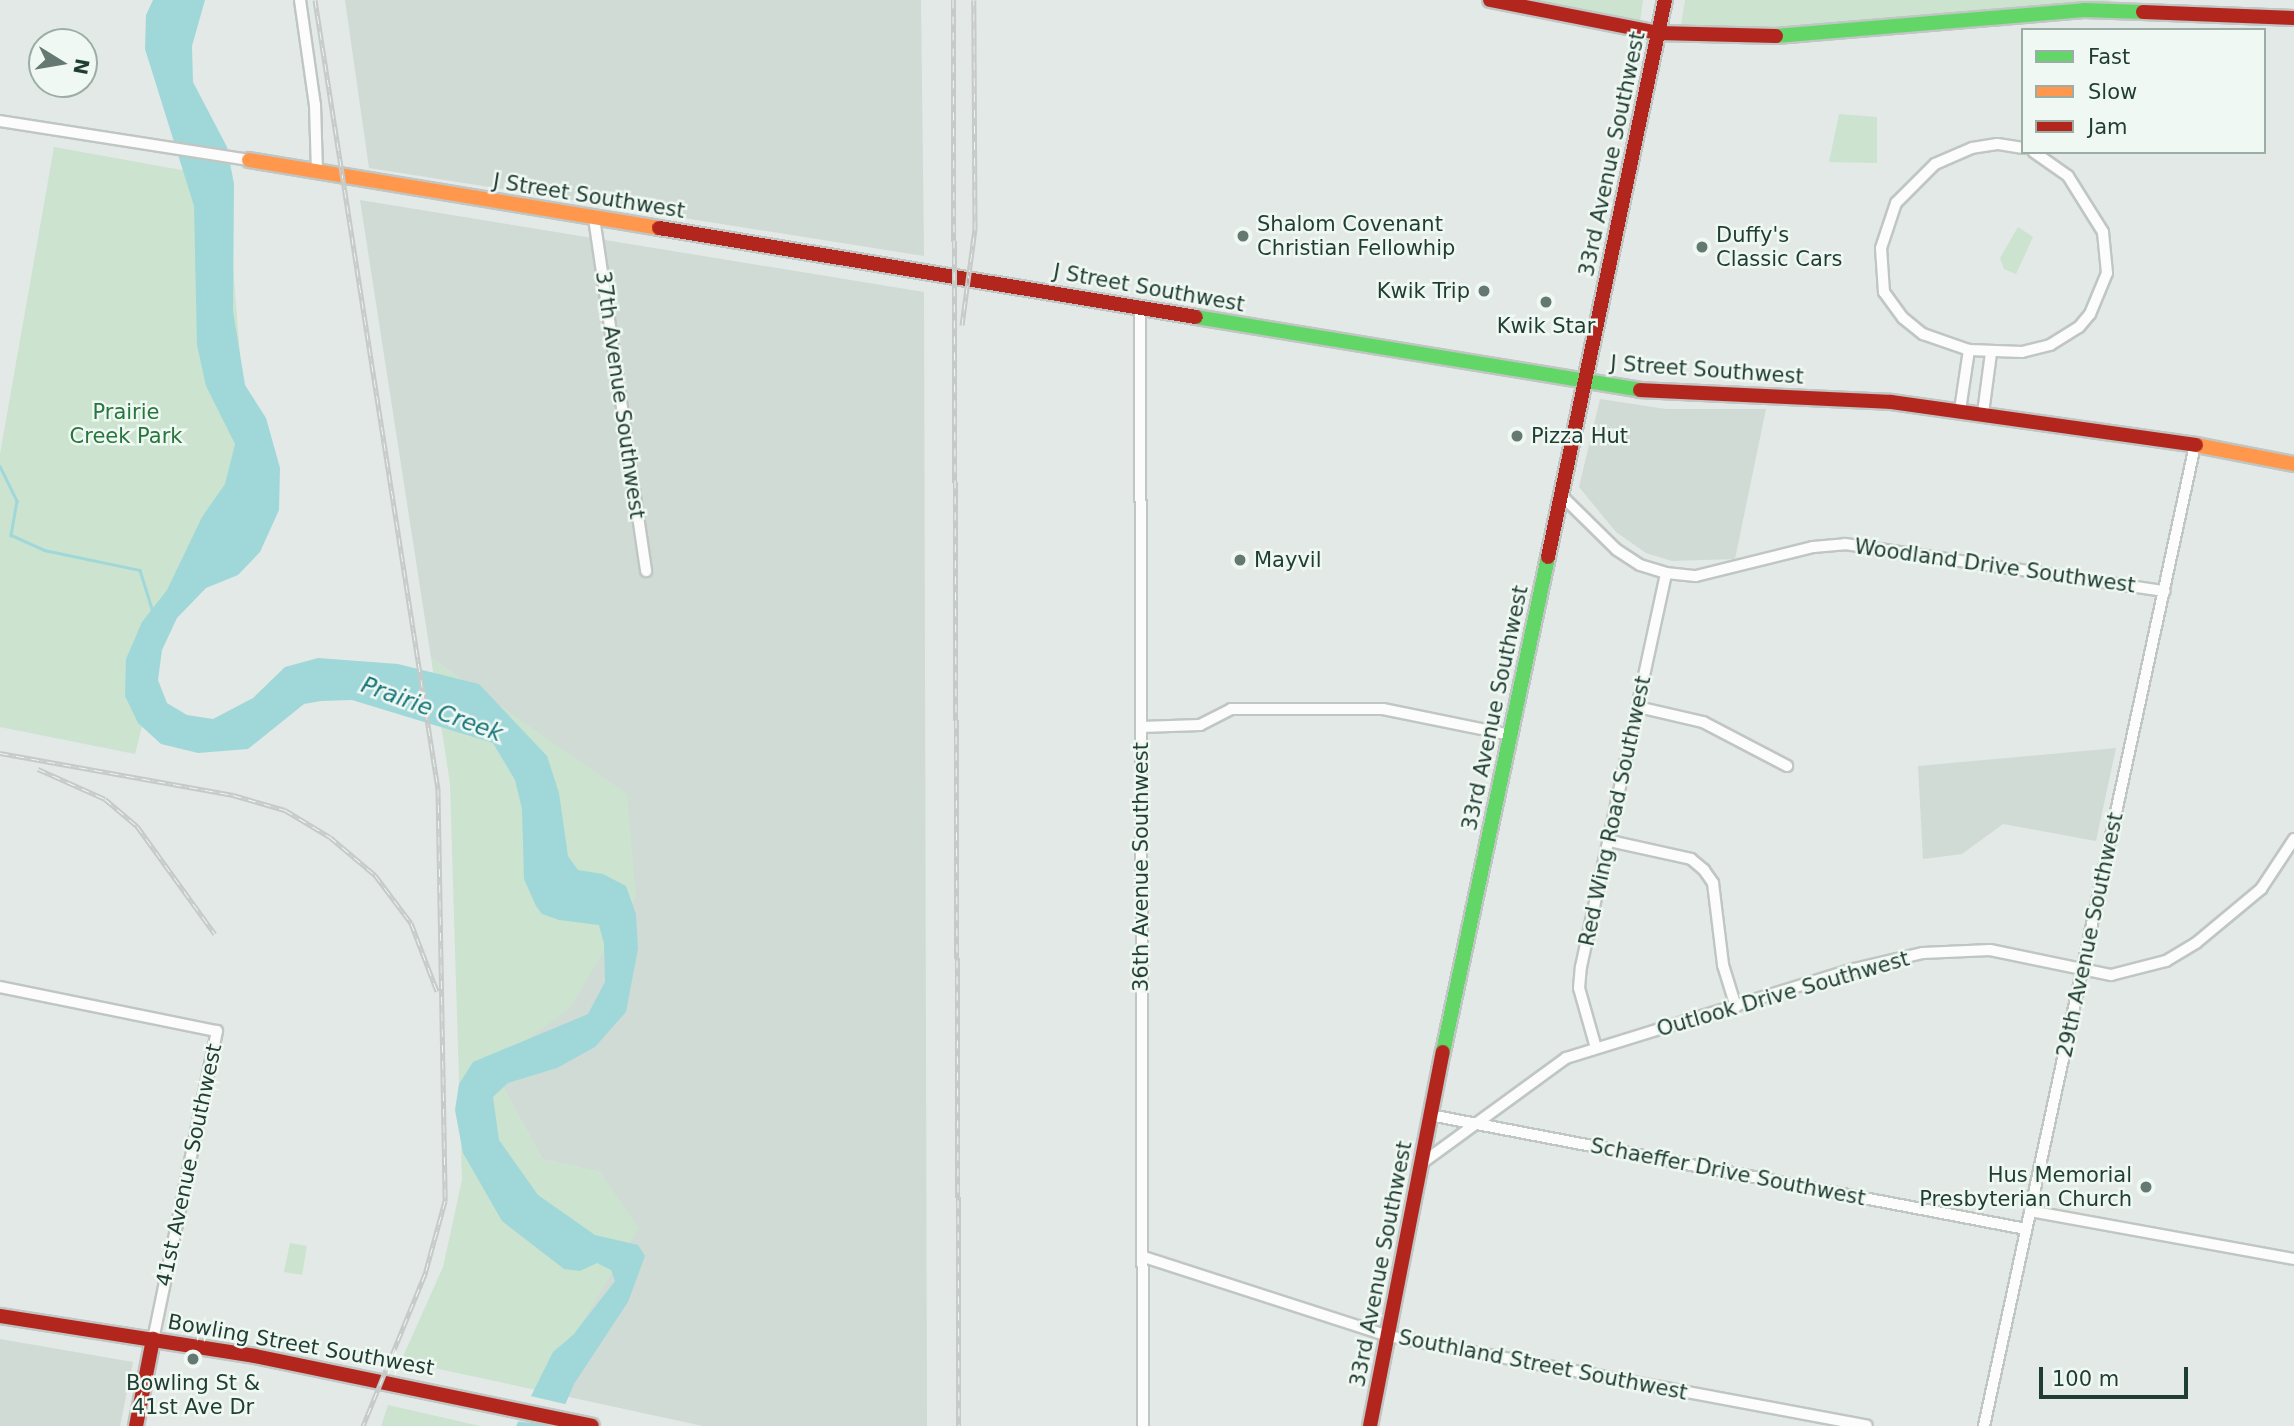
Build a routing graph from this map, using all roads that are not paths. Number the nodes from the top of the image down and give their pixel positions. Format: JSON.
{"nodes":[{"id":1,"x":300,"y":0,"type":"edge"},
{"id":2,"x":1490,"y":0,"type":"edge"},
{"id":3,"x":1665,"y":0,"type":"edge"},
{"id":4,"x":2187,"y":0,"type":"edge"},
{"id":5,"x":2294,"y":18,"type":"edge"},
{"id":6,"x":1658,"y":33,"type":"junction"},
{"id":7,"x":0,"y":121,"type":"edge"},
{"id":8,"x":2021,"y":148,"type":"edge"},
{"id":9,"x":2037,"y":154,"type":"edge"},
{"id":10,"x":249,"y":160,"type":"joint"},
{"id":11,"x":317,"y":172,"type":"junction"},
{"id":12,"x":594,"y":218,"type":"junction"},
{"id":13,"x":1140,"y":307,"type":"junction"},
{"id":14,"x":1969,"y":350,"type":"junction"},
{"id":15,"x":1991,"y":353,"type":"junction"},
{"id":16,"x":1585,"y":382,"type":"junction"},
{"id":17,"x":1960,"y":410,"type":"junction"},
{"id":18,"x":1983,"y":413,"type":"junction"},
{"id":19,"x":2196,"y":445,"type":"junction"},
{"id":20,"x":2294,"y":464,"type":"edge"},
{"id":21,"x":1562,"y":496,"type":"junction"},
{"id":22,"x":646,"y":571,"type":"dead end"},
{"id":23,"x":1666,"y":573,"type":"junction"},
{"id":24,"x":2165,"y":591,"type":"junction"},
{"id":25,"x":1637,"y":707,"type":"junction"},
{"id":26,"x":1140,"y":727,"type":"junction"},
{"id":27,"x":1511,"y":735,"type":"junction"},
{"id":28,"x":1787,"y":766,"type":"dead end"},
{"id":29,"x":2294,"y":839,"type":"edge"},
{"id":30,"x":1609,"y":841,"type":"junction"},
{"id":31,"x":2082,"y":970,"type":"junction"},
{"id":32,"x":0,"y":987,"type":"edge"},
{"id":33,"x":1735,"y":1007,"type":"junction"},
{"id":34,"x":1596,"y":1048,"type":"junction"},
{"id":35,"x":1430,"y":1115,"type":"junction"},
{"id":36,"x":1475,"y":1124,"type":"junction"},
{"id":37,"x":1422,"y":1163,"type":"junction"},
{"id":38,"x":2030,"y":1211,"type":"junction"},
{"id":39,"x":2026,"y":1229,"type":"junction"},
{"id":40,"x":1143,"y":1256,"type":"junction"},
{"id":41,"x":2294,"y":1259,"type":"edge"},
{"id":42,"x":0,"y":1316,"type":"edge"},
{"id":43,"x":1388,"y":1336,"type":"junction"},
{"id":44,"x":153,"y":1339,"type":"junction"},
{"id":45,"x":136,"y":1426,"type":"edge"},
{"id":46,"x":589,"y":1426,"type":"edge"},
{"id":47,"x":1143,"y":1426,"type":"edge"},
{"id":48,"x":1370,"y":1426,"type":"edge"},
{"id":49,"x":1867,"y":1426,"type":"edge"},
{"id":50,"x":1984,"y":1426,"type":"edge"}],
"edges":[{"from":1,"to":11,"type":"street"},
{"from":2,"to":6,"type":"main road"},
{"from":3,"to":6,"type":"main road","name":"33rd Avenue Southwest"},
{"from":4,"to":5,"type":"main road"},
{"from":5,"to":6,"type":"main road"},
{"from":6,"to":16,"type":"main road","name":"33rd Avenue Southwest"},
{"from":7,"to":10,"type":"street","name":"J Street Southwest"},
{"from":8,"to":14,"type":"street"},
{"from":9,"to":15,"type":"street"},
{"from":10,"to":11,"type":"main road","name":"J Street Southwest"},
{"from":11,"to":12,"type":"main road","name":"J Street Southwest"},
{"from":12,"to":13,"type":"main road","name":"J Street Southwest"},
{"from":12,"to":22,"type":"street","name":"37th Avenue Southwest"},
{"from":13,"to":16,"type":"main road","name":"J Street Southwest"},
{"from":13,"to":26,"type":"street","name":"36th Avenue Southwest"},
{"from":14,"to":15,"type":"street"},
{"from":14,"to":17,"type":"street"},
{"from":15,"to":18,"type":"street"},
{"from":16,"to":17,"type":"main road","name":"J Street Southwest"},
{"from":16,"to":21,"type":"main road","name":"33rd Avenue Southwest"},
{"from":17,"to":18,"type":"main road","name":"J Street Southwest"},
{"from":18,"to":19,"type":"main road","name":"J Street Southwest"},
{"from":19,"to":20,"type":"main road","name":"J Street Southwest"},
{"from":19,"to":24,"type":"street","name":"29th Avenue Southwest"},
{"from":21,"to":23,"type":"street","name":"Woodland Drive Southwest"},
{"from":21,"to":27,"type":"main road","name":"33rd Avenue Southwest"},
{"from":23,"to":24,"type":"street","name":"Woodland Drive Southwest"},
{"from":23,"to":25,"type":"street","name":"Red Wing Road Southwest"},
{"from":24,"to":31,"type":"street","name":"29th Avenue Southwest"},
{"from":25,"to":28,"type":"street"},
{"from":25,"to":30,"type":"street","name":"Red Wing Road Southwest"},
{"from":26,"to":27,"type":"street"},
{"from":26,"to":40,"type":"street","name":"36th Avenue Southwest"},
{"from":27,"to":35,"type":"main road","name":"33rd Avenue Southwest"},
{"from":29,"to":31,"type":"street","name":"Outlook Drive Southwest"},
{"from":30,"to":33,"type":"street"},
{"from":30,"to":34,"type":"street","name":"Red Wing Road Southwest"},
{"from":31,"to":33,"type":"street","name":"Outlook Drive Southwest"},
{"from":31,"to":38,"type":"street","name":"29th Avenue Southwest"},
{"from":32,"to":44,"type":"street","name":"41st Avenue Southwest"},
{"from":33,"to":34,"type":"street","name":"Outlook Drive Southwest"},
{"from":34,"to":36,"type":"street","name":"Outlook Drive Southwest"},
{"from":35,"to":36,"type":"street","name":"Schaeffer Drive Southwest"},
{"from":35,"to":37,"type":"main road","name":"33rd Avenue Southwest"},
{"from":36,"to":37,"type":"street","name":"Outlook Drive Southwest"},
{"from":36,"to":39,"type":"street","name":"Schaeffer Drive Southwest"},
{"from":37,"to":43,"type":"main road","name":"33rd Avenue Southwest"},
{"from":38,"to":39,"type":"street","name":"29th Avenue Southwest"},
{"from":38,"to":41,"type":"street"},
{"from":39,"to":50,"type":"street","name":"29th Avenue Southwest"},
{"from":40,"to":43,"type":"street","name":"Southland Street Southwest"},
{"from":40,"to":47,"type":"street","name":"36th Avenue Southwest"},
{"from":42,"to":44,"type":"main road","name":"Bowling Street Southwest"},
{"from":43,"to":48,"type":"main road","name":"33rd Avenue Southwest"},
{"from":43,"to":49,"type":"street","name":"Southland Street Southwest"},
{"from":44,"to":45,"type":"main road"},
{"from":44,"to":46,"type":"main road","name":"Bowling Street Southwest"}]}
